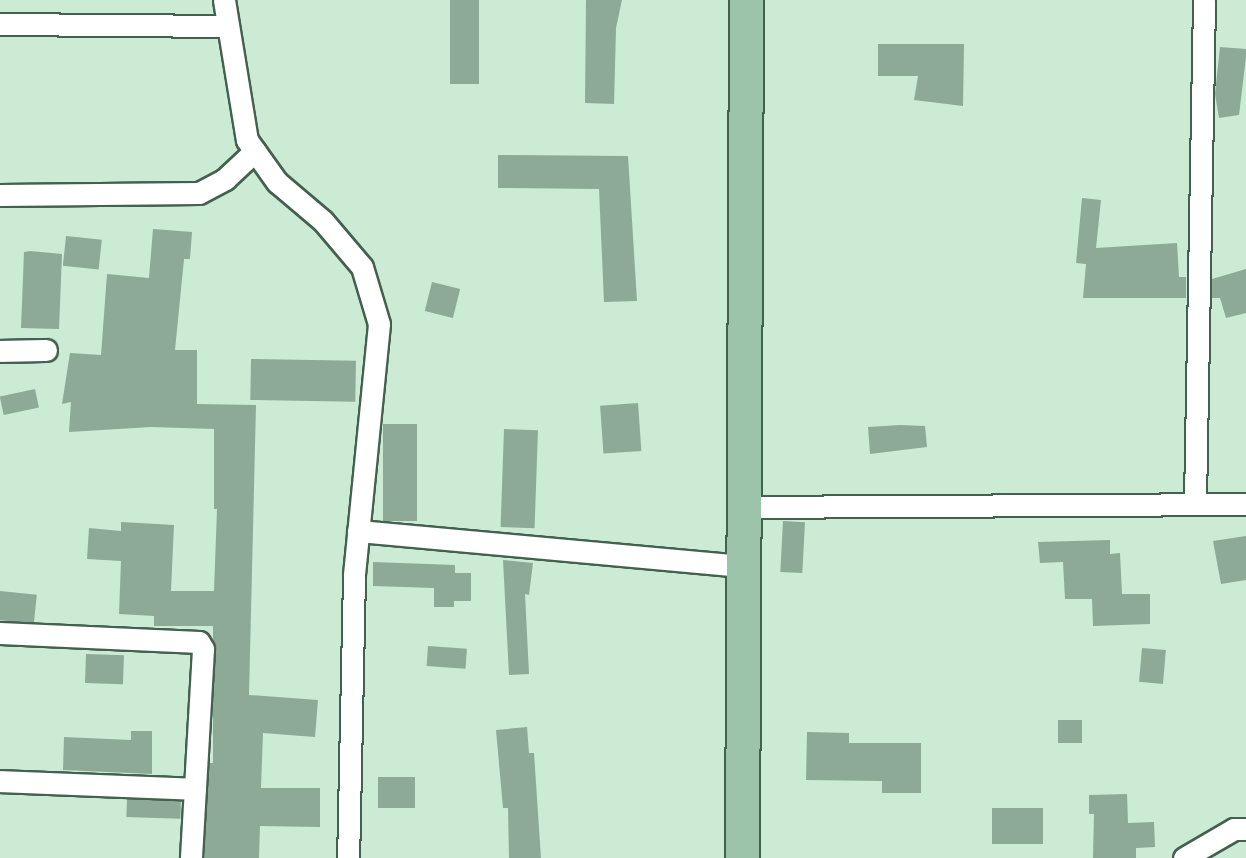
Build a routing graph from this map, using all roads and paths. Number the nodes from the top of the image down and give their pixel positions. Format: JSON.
{"nodes":[{"id":1,"x":225,"y":0,"type":"edge"},
{"id":2,"x":746,"y":0,"type":"edge"},
{"id":3,"x":1204,"y":0,"type":"edge"},
{"id":4,"x":0,"y":24,"type":"edge"},
{"id":5,"x":228,"y":26,"type":"junction"},
{"id":6,"x":255,"y":151,"type":"junction"},
{"id":7,"x":0,"y":195,"type":"edge"},
{"id":8,"x":46,"y":350,"type":"dead end"},
{"id":9,"x":0,"y":351,"type":"edge"},
{"id":10,"x":1195,"y":502,"type":"junction"},
{"id":11,"x":1246,"y":504,"type":"edge"},
{"id":12,"x":741,"y":507,"type":"junction"},
{"id":13,"x":358,"y":531,"type":"junction"},
{"id":14,"x":742,"y":566,"type":"junction"},
{"id":15,"x":0,"y":633,"type":"edge"},
{"id":16,"x":0,"y":781,"type":"edge"},
{"id":17,"x":195,"y":789,"type":"junction"},
{"id":18,"x":1246,"y":829,"type":"edge"},
{"id":19,"x":192,"y":858,"type":"edge"},
{"id":20,"x":348,"y":858,"type":"edge"},
{"id":21,"x":742,"y":858,"type":"edge"},
{"id":22,"x":1184,"y":858,"type":"edge"}],
"edges":[{"from":1,"to":5,"type":"street"},
{"from":2,"to":12,"type":"main road"},
{"from":3,"to":10,"type":"street"},
{"from":4,"to":5,"type":"street"},
{"from":5,"to":6,"type":"street"},
{"from":6,"to":7,"type":"street"},
{"from":6,"to":13,"type":"street"},
{"from":8,"to":9,"type":"street"},
{"from":10,"to":11,"type":"street"},
{"from":10,"to":12,"type":"street"},
{"from":12,"to":14,"type":"main road"},
{"from":13,"to":14,"type":"street"},
{"from":13,"to":20,"type":"street"},
{"from":14,"to":21,"type":"main road"},
{"from":15,"to":17,"type":"street"},
{"from":16,"to":17,"type":"street"},
{"from":17,"to":19,"type":"street"},
{"from":18,"to":22,"type":"street"}]}
